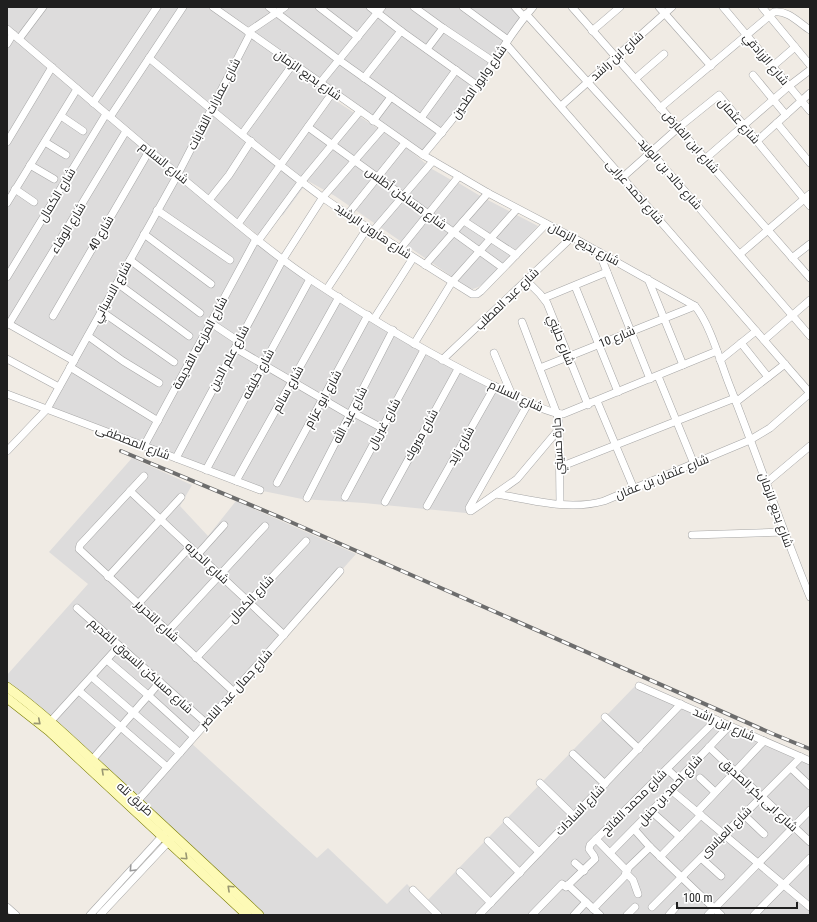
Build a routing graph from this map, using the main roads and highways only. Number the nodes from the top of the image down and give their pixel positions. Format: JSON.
{"nodes":[{"id":1,"x":7,"y":687,"type":"edge"},
{"id":2,"x":7,"y":698,"type":"edge"},
{"id":3,"x":134,"y":804,"type":"junction"},
{"id":4,"x":168,"y":836,"type":"junction"},
{"id":5,"x":247,"y":915,"type":"edge"},
{"id":6,"x":259,"y":915,"type":"edge"}],
"edges":[{"from":3,"to":1,"type":"main road","name":"طريق تله","one_way":true},
{"from":2,"to":3,"type":"main road","name":"طريق تله","one_way":true},
{"from":3,"to":4,"type":"main road","name":"طريق تله"},
{"from":4,"to":5,"type":"main road","name":"طريق تله","one_way":true},
{"from":6,"to":4,"type":"main road","name":"طريق تله","one_way":true}]}
